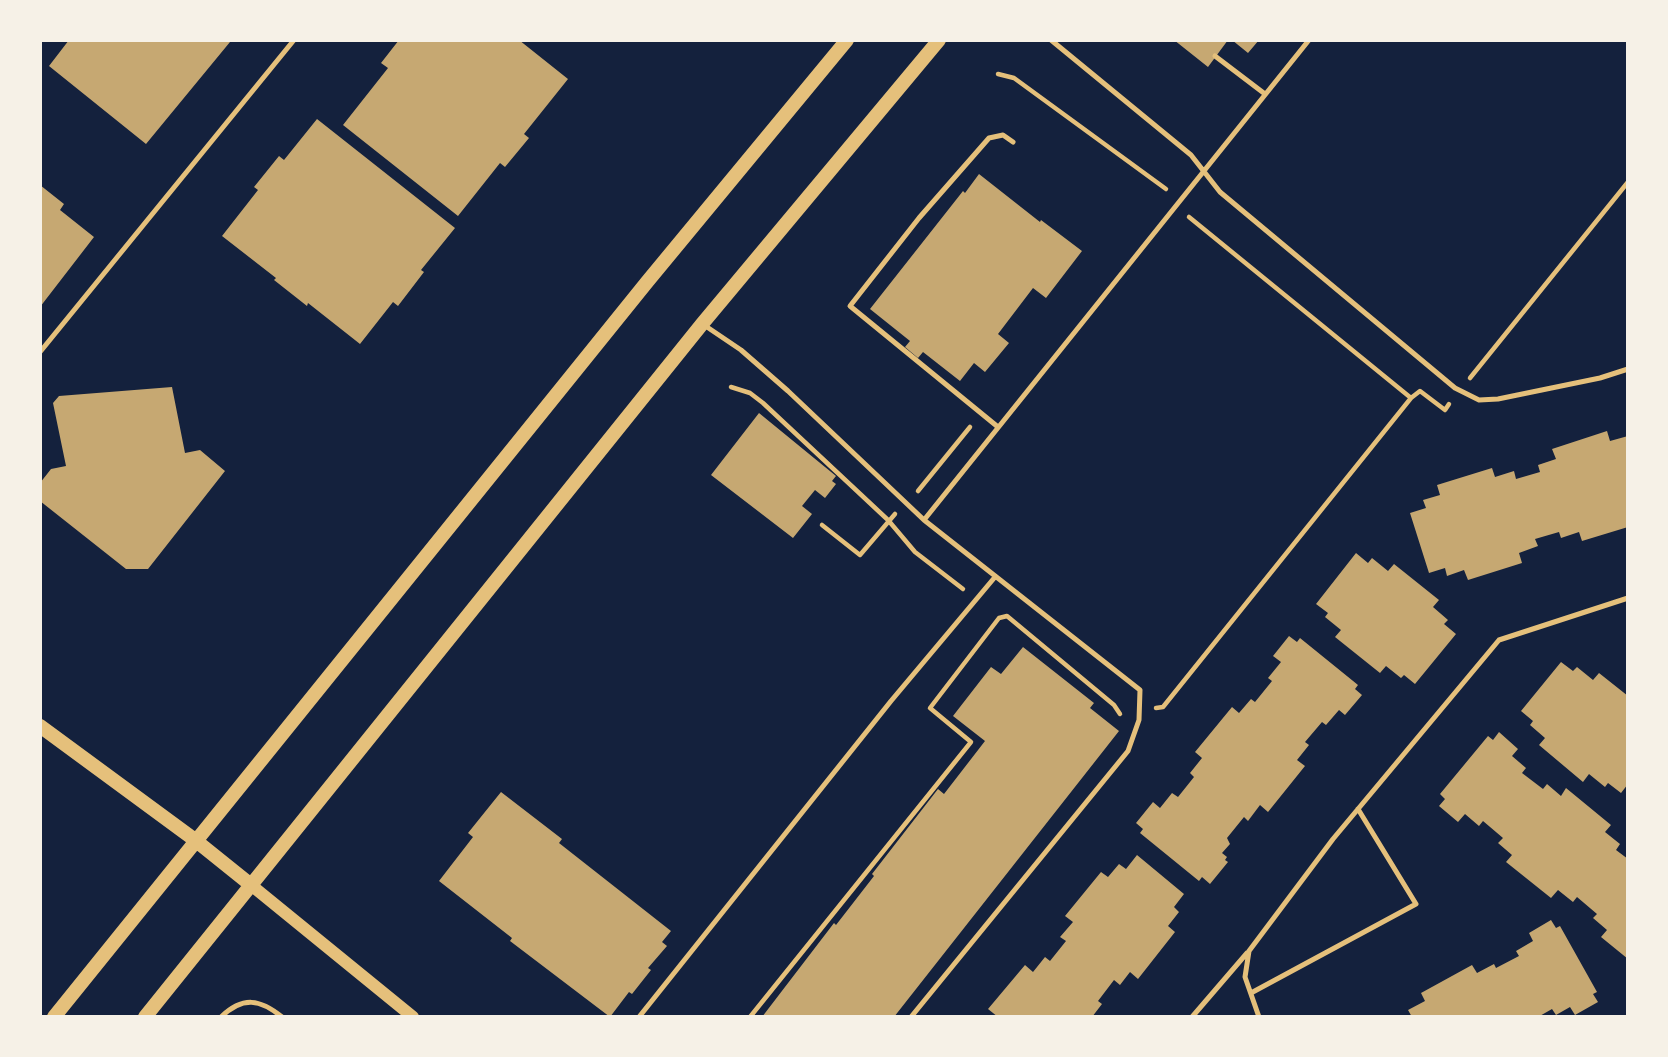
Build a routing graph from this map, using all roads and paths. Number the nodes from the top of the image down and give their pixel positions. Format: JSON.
{"nodes":[{"id":1,"x":294,"y":40,"type":"edge"},
{"id":2,"x":847,"y":40,"type":"edge"},
{"id":3,"x":939,"y":40,"type":"edge"},
{"id":4,"x":1051,"y":40,"type":"edge"},
{"id":5,"x":1309,"y":40,"type":"edge"},
{"id":6,"x":1215,"y":56,"type":"dead end"},
{"id":7,"x":998,"y":74,"type":"dead end"},
{"id":8,"x":1265,"y":94,"type":"junction"},
{"id":9,"x":1013,"y":142,"type":"dead end"},
{"id":10,"x":1202,"y":172,"type":"junction"},
{"id":11,"x":1628,"y":182,"type":"edge"},
{"id":12,"x":1164,"y":187,"type":"junction"},
{"id":13,"x":1157,"y":197,"type":"dead end"},
{"id":14,"x":1177,"y":203,"type":"junction"},
{"id":15,"x":702,"y":324,"type":"junction"},
{"id":16,"x":40,"y":352,"type":"edge"},
{"id":17,"x":1628,"y":369,"type":"edge"},
{"id":18,"x":731,"y":387,"type":"dead end"},
{"id":19,"x":1460,"y":391,"type":"junction"},
{"id":20,"x":1411,"y":398,"type":"junction"},
{"id":21,"x":982,"y":413,"type":"junction"},
{"id":22,"x":998,"y":427,"type":"junction"},
{"id":23,"x":906,"y":503,"type":"junction"},
{"id":24,"x":888,"y":520,"type":"junction"},
{"id":25,"x":924,"y":520,"type":"junction"},
{"id":26,"x":822,"y":524,"type":"dead end"},
{"id":27,"x":995,"y":577,"type":"junction"},
{"id":28,"x":1628,"y":598,"type":"edge"},
{"id":29,"x":976,"y":600,"type":"junction"},
{"id":30,"x":999,"y":618,"type":"junction"},
{"id":31,"x":1139,"y":711,"type":"junction"},
{"id":32,"x":40,"y":726,"type":"edge"},
{"id":33,"x":1358,"y":809,"type":"junction"},
{"id":34,"x":195,"y":840,"type":"junction"},
{"id":35,"x":251,"y":886,"type":"junction"},
{"id":36,"x":1249,"y":951,"type":"junction"},
{"id":37,"x":1251,"y":993,"type":"junction"},
{"id":38,"x":54,"y":1017,"type":"edge"},
{"id":39,"x":145,"y":1017,"type":"edge"},
{"id":40,"x":221,"y":1017,"type":"edge"},
{"id":41,"x":282,"y":1017,"type":"edge"},
{"id":42,"x":413,"y":1017,"type":"edge"},
{"id":43,"x":639,"y":1017,"type":"edge"},
{"id":44,"x":750,"y":1017,"type":"edge"},
{"id":45,"x":911,"y":1017,"type":"edge"},
{"id":46,"x":1192,"y":1017,"type":"edge"},
{"id":47,"x":1259,"y":1017,"type":"edge"}],
"edges":[{"from":1,"to":16,"type":"lane"},
{"from":2,"to":34,"type":"main road"},
{"from":3,"to":15,"type":"main road"},
{"from":4,"to":10,"type":"lane"},
{"from":5,"to":8,"type":"lane"},
{"from":6,"to":8,"type":"lane"},
{"from":7,"to":12,"type":"path"},
{"from":8,"to":10,"type":"lane"},
{"from":9,"to":21,"type":"lane"},
{"from":10,"to":14,"type":"lane"},
{"from":10,"to":19,"type":"lane"},
{"from":11,"to":19,"type":"path"},
{"from":12,"to":13,"type":"path"},
{"from":12,"to":14,"type":"path"},
{"from":14,"to":20,"type":"path"},
{"from":14,"to":22,"type":"lane"},
{"from":15,"to":23,"type":"lane"},
{"from":15,"to":35,"type":"main road"},
{"from":17,"to":19,"type":"lane"},
{"from":18,"to":24,"type":"path"},
{"from":19,"to":20,"type":"path"},
{"from":20,"to":31,"type":"path"},
{"from":21,"to":22,"type":"lane"},
{"from":21,"to":23,"type":"path"},
{"from":22,"to":25,"type":"lane"},
{"from":23,"to":24,"type":"path"},
{"from":23,"to":25,"type":"lane"},
{"from":24,"to":26,"type":"path"},
{"from":24,"to":29,"type":"path"},
{"from":25,"to":27,"type":"lane"},
{"from":27,"to":29,"type":"lane"},
{"from":27,"to":31,"type":"lane"},
{"from":28,"to":33,"type":"lane"},
{"from":29,"to":30,"type":"path"},
{"from":29,"to":43,"type":"lane"},
{"from":30,"to":31,"type":"path"},
{"from":30,"to":44,"type":"path"},
{"from":31,"to":45,"type":"lane"},
{"from":32,"to":34,"type":"main road"},
{"from":33,"to":36,"type":"lane"},
{"from":33,"to":37,"type":"lane"},
{"from":34,"to":35,"type":"main road"},
{"from":34,"to":38,"type":"main road"},
{"from":35,"to":39,"type":"main road"},
{"from":35,"to":42,"type":"street"},
{"from":36,"to":37,"type":"lane"},
{"from":36,"to":46,"type":"lane"},
{"from":37,"to":47,"type":"lane"},
{"from":40,"to":41,"type":"lane"}]}
